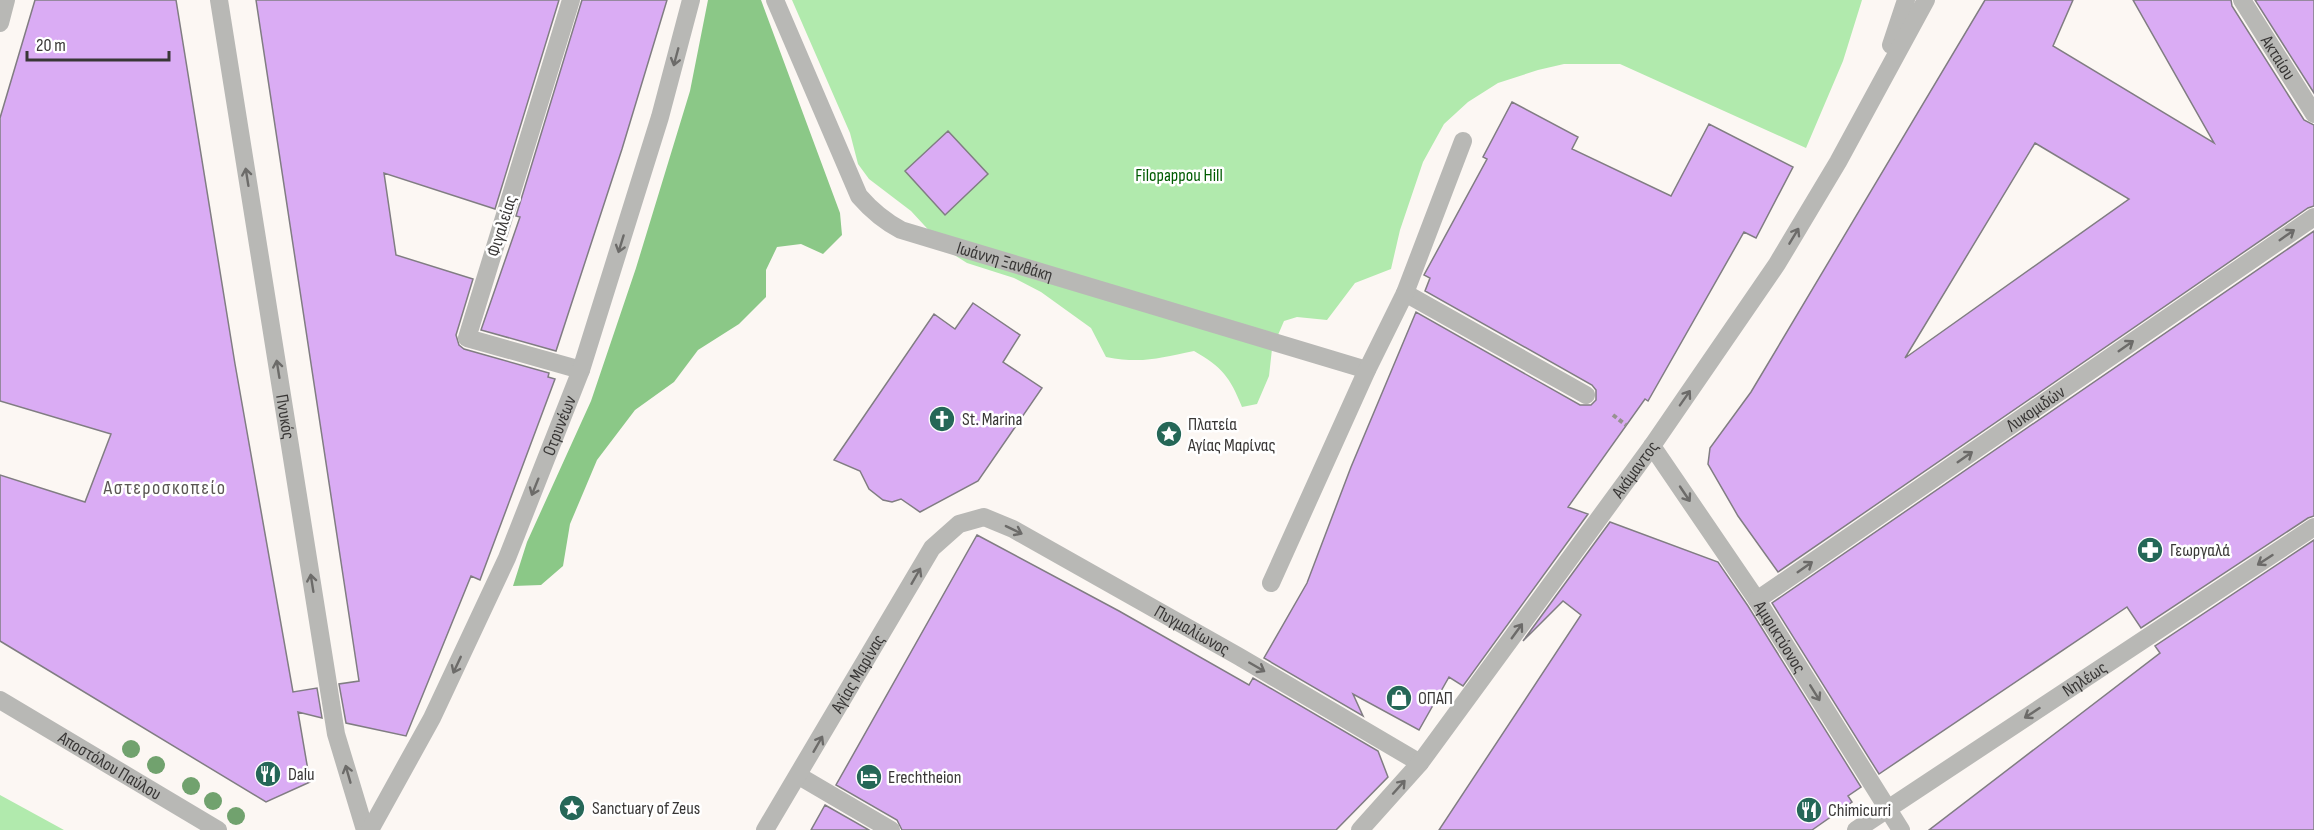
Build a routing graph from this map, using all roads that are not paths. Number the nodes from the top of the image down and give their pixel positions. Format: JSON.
{"nodes":[{"id":1,"x":6,"y":0,"type":"edge"},
{"id":2,"x":219,"y":0,"type":"edge"},
{"id":3,"x":572,"y":0,"type":"edge"},
{"id":4,"x":691,"y":0,"type":"edge"},
{"id":5,"x":775,"y":0,"type":"edge"},
{"id":6,"x":1906,"y":0,"type":"edge"},
{"id":7,"x":1926,"y":0,"type":"edge"},
{"id":8,"x":2242,"y":0,"type":"edge"},
{"id":9,"x":0,"y":23,"type":"edge"},
{"id":10,"x":1878,"y":87,"type":"junction"},
{"id":11,"x":2314,"y":114,"type":"edge"},
{"id":12,"x":1463,"y":141,"type":"dead end"},
{"id":13,"x":2314,"y":217,"type":"edge"},
{"id":14,"x":1405,"y":293,"type":"junction"},
{"id":15,"x":581,"y":370,"type":"junction"},
{"id":16,"x":1367,"y":370,"type":"junction"},
{"id":17,"x":1586,"y":395,"type":"dead end"},
{"id":18,"x":1652,"y":446,"type":"junction"},
{"id":19,"x":959,"y":524,"type":"joint"},
{"id":20,"x":2314,"y":527,"type":"edge"},
{"id":21,"x":1271,"y":583,"type":"dead end"},
{"id":22,"x":1757,"y":600,"type":"junction"},
{"id":23,"x":0,"y":700,"type":"edge"},
{"id":24,"x":1420,"y":763,"type":"junction"},
{"id":25,"x":799,"y":776,"type":"junction"},
{"id":26,"x":1888,"y":808,"type":"junction"},
{"id":27,"x":218,"y":830,"type":"edge"},
{"id":28,"x":365,"y":830,"type":"edge"},
{"id":29,"x":370,"y":830,"type":"edge"},
{"id":30,"x":765,"y":830,"type":"edge"},
{"id":31,"x":891,"y":830,"type":"edge"},
{"id":32,"x":1360,"y":830,"type":"edge"},
{"id":33,"x":1856,"y":830,"type":"edge"},
{"id":34,"x":1901,"y":830,"type":"edge"}],
"edges":[{"from":1,"to":9,"type":"street"},
{"from":28,"to":2,"type":"street","name":"Πνυκός","one_way":true},
{"from":3,"to":15,"type":"street","name":"Φιγαλείας"},
{"from":4,"to":15,"type":"street","name":"Οτρυνέων","one_way":true},
{"from":5,"to":16,"type":"street","name":"Ιωάννη Ξανθάκη"},
{"from":6,"to":10,"type":"street","name":"Ακάμαντος"},
{"from":7,"to":10,"type":"street","name":"Ακάμαντος"},
{"from":8,"to":11,"type":"street","name":"Ακταίου"},
{"from":18,"to":10,"type":"street","name":"Ακάμαντος","one_way":true},
{"from":12,"to":14,"type":"street"},
{"from":22,"to":13,"type":"street","name":"Λυκομιδών","one_way":true},
{"from":14,"to":16,"type":"street"},
{"from":14,"to":17,"type":"street"},
{"from":15,"to":29,"type":"street","name":"Οτρυνέων","one_way":true},
{"from":16,"to":21,"type":"street"},
{"from":18,"to":22,"type":"street","name":"Αμφικτύονος","one_way":true},
{"from":24,"to":18,"type":"street","name":"Ακάμαντος","one_way":true},
{"from":19,"to":24,"type":"street","name":"Πυγμαλίωνος","one_way":true},
{"from":25,"to":19,"type":"street","name":"Αγίας Μαρίνας","one_way":true},
{"from":20,"to":26,"type":"street","name":"Νηλέως","one_way":true},
{"from":22,"to":26,"type":"street","name":"Αμφικτύονος","one_way":true},
{"from":23,"to":27,"type":"street","name":"Αποστόλου Παύλου"},
{"from":32,"to":24,"type":"street","name":"Ακάμαντος","one_way":true},
{"from":25,"to":30,"type":"street","name":"Αγίας Μαρίνας"},
{"from":25,"to":31,"type":"street"},
{"from":26,"to":33,"type":"street","name":"Νηλέως"},
{"from":26,"to":34,"type":"street","name":"Αμφικτύονος"}]}
